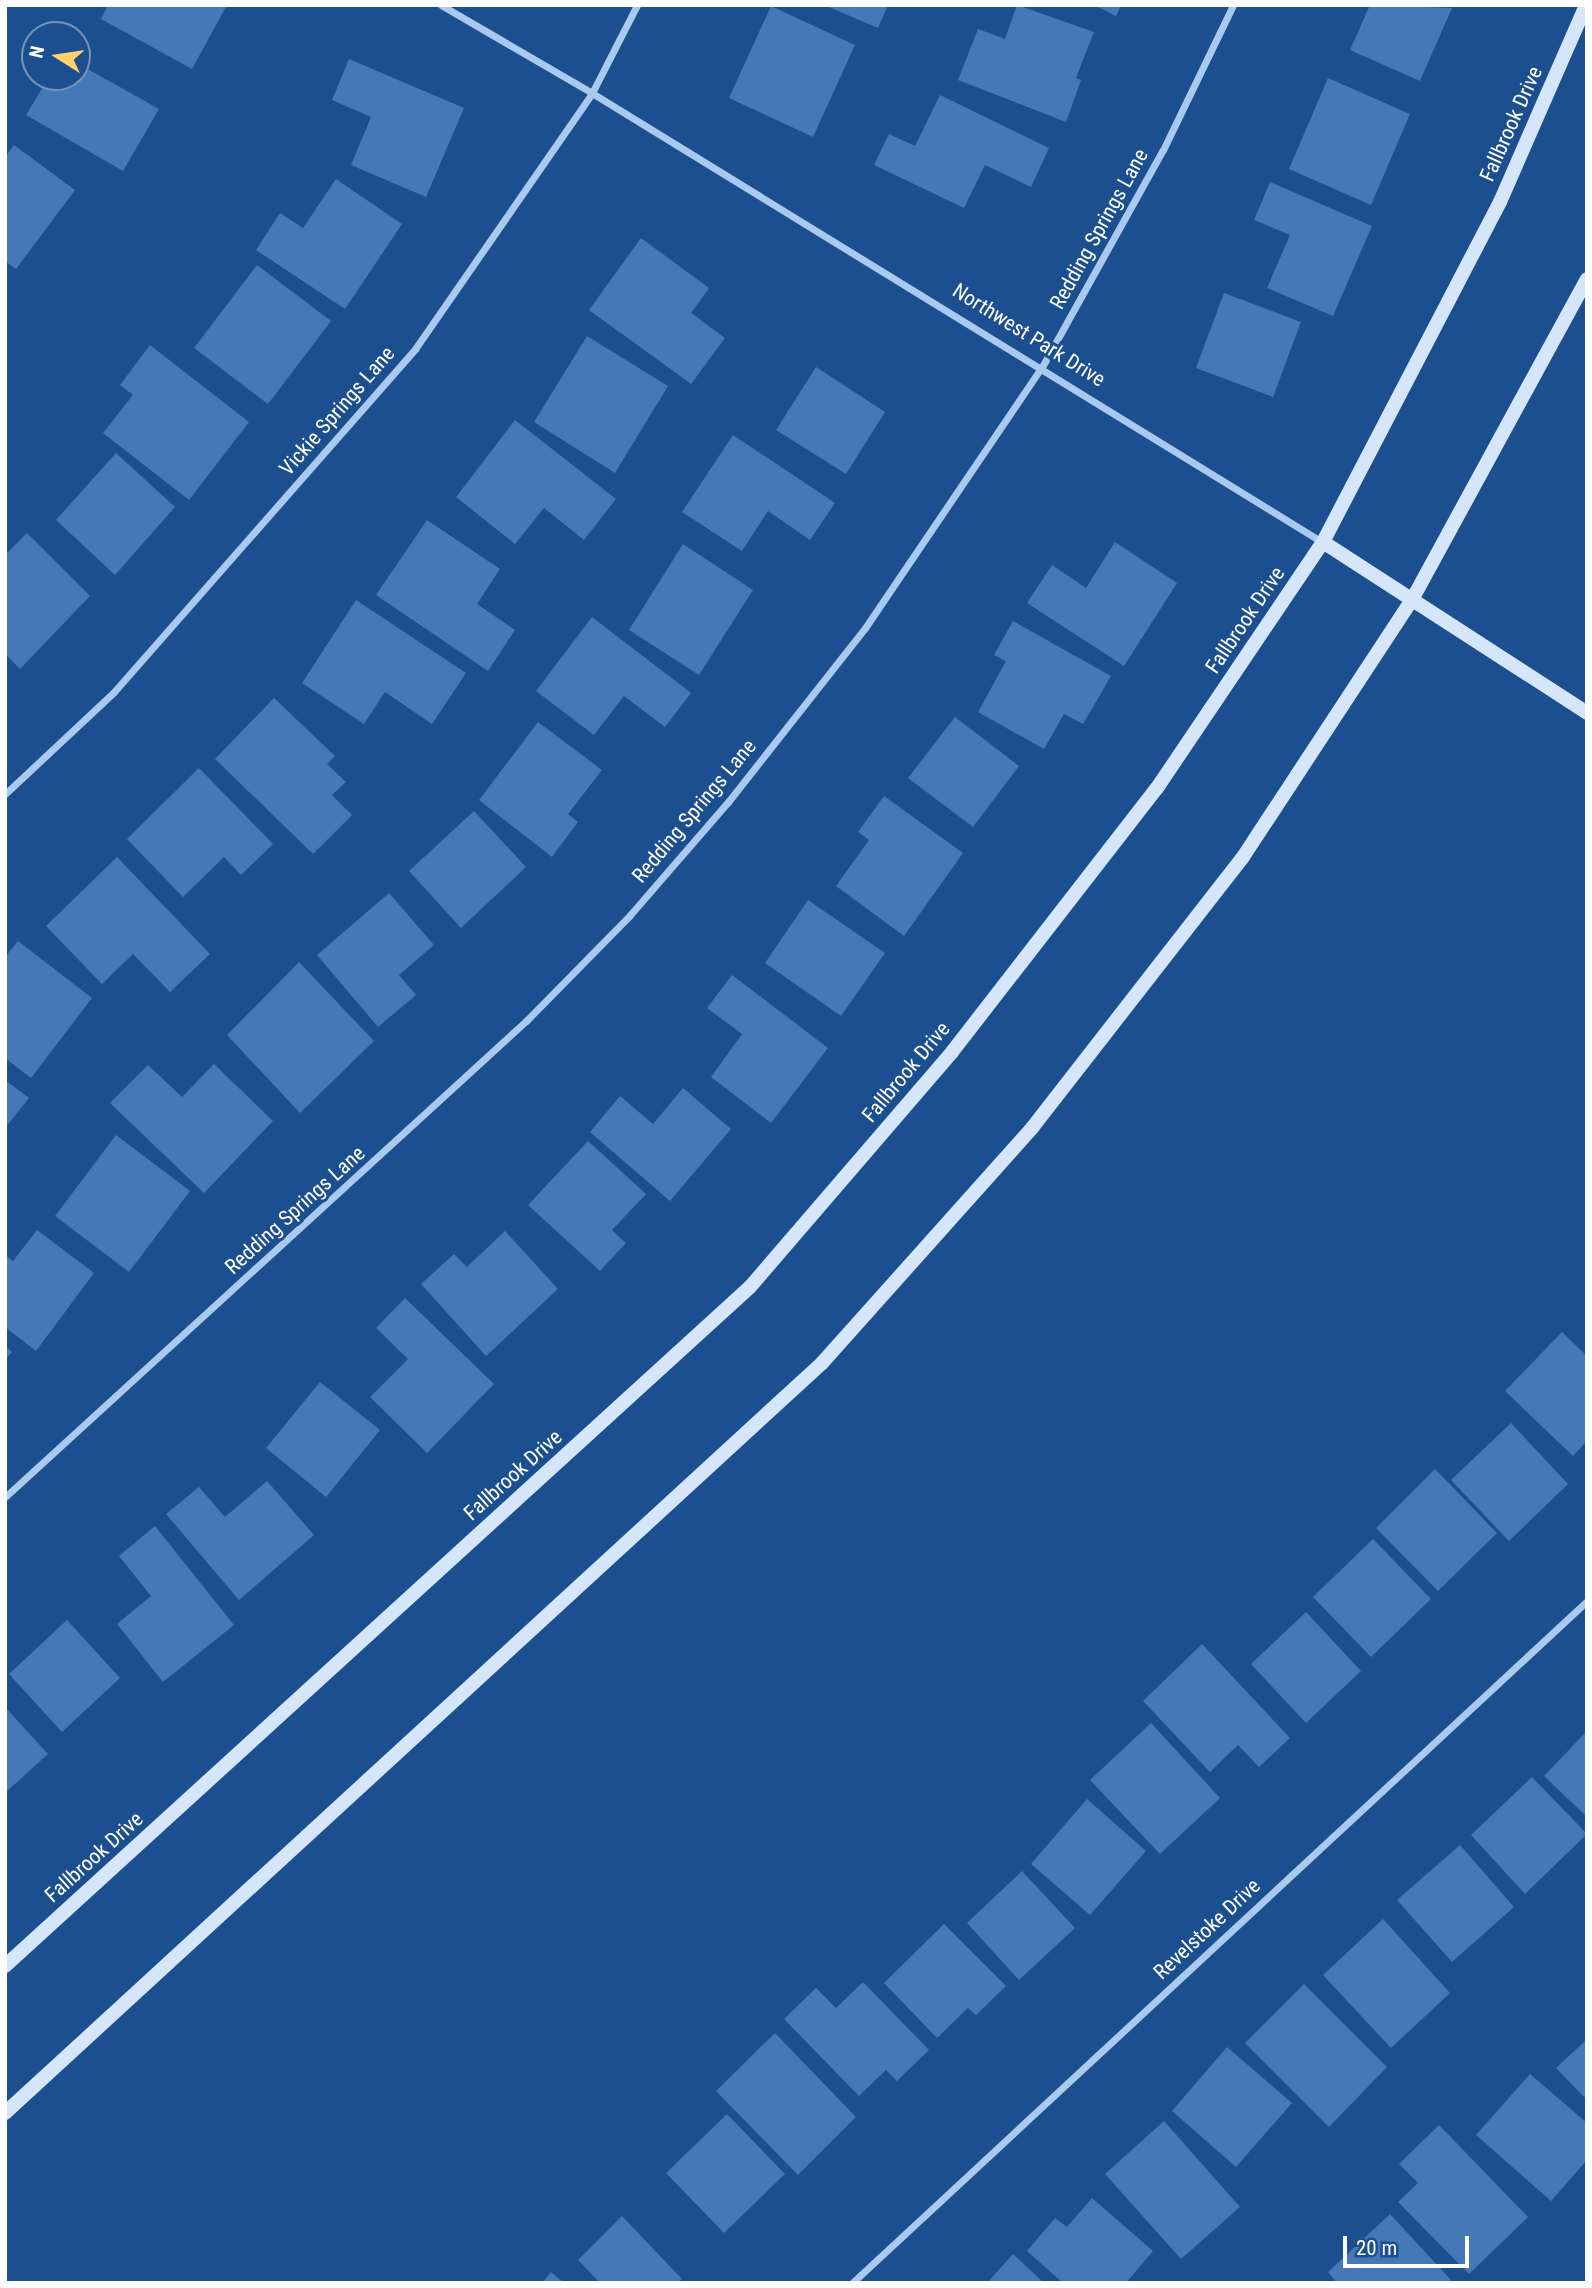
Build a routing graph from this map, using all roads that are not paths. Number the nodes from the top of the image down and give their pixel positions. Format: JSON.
{"nodes":[{"id":1,"x":441,"y":5,"type":"edge"},
{"id":2,"x":637,"y":5,"type":"edge"},
{"id":3,"x":1233,"y":5,"type":"edge"},
{"id":4,"x":1586,"y":5,"type":"edge"},
{"id":5,"x":592,"y":93,"type":"junction"},
{"id":6,"x":1587,"y":279,"type":"edge"},
{"id":7,"x":1042,"y":367,"type":"junction"},
{"id":8,"x":1323,"y":542,"type":"junction"},
{"id":9,"x":1413,"y":598,"type":"junction"},
{"id":10,"x":1587,"y":713,"type":"edge"},
{"id":11,"x":5,"y":794,"type":"edge"},
{"id":12,"x":5,"y":1497,"type":"edge"},
{"id":13,"x":1587,"y":1601,"type":"edge"},
{"id":14,"x":5,"y":1966,"type":"edge"},
{"id":15,"x":5,"y":2113,"type":"edge"},
{"id":16,"x":852,"y":2283,"type":"edge"}],
"edges":[{"from":1,"to":5,"type":"street","name":"Northwest Park Drive"},
{"from":2,"to":5,"type":"street","name":"Vickie Springs Lane"},
{"from":3,"to":7,"type":"street","name":"Redding Springs Lane"},
{"from":4,"to":8,"type":"main road","name":"Fallbrook Drive"},
{"from":5,"to":7,"type":"street","name":"Northwest Park Drive"},
{"from":5,"to":11,"type":"street","name":"Vickie Springs Lane"},
{"from":6,"to":9,"type":"main road"},
{"from":7,"to":8,"type":"street","name":"Northwest Park Drive"},
{"from":7,"to":12,"type":"street","name":"Redding Springs Lane"},
{"from":8,"to":9,"type":"main road","name":"Northwest Park Drive"},
{"from":8,"to":14,"type":"main road","name":"Fallbrook Drive"},
{"from":9,"to":10,"type":"main road","name":"Northwest Park Drive"},
{"from":9,"to":15,"type":"main road"},
{"from":13,"to":16,"type":"street","name":"Revelstoke Drive"}]}
